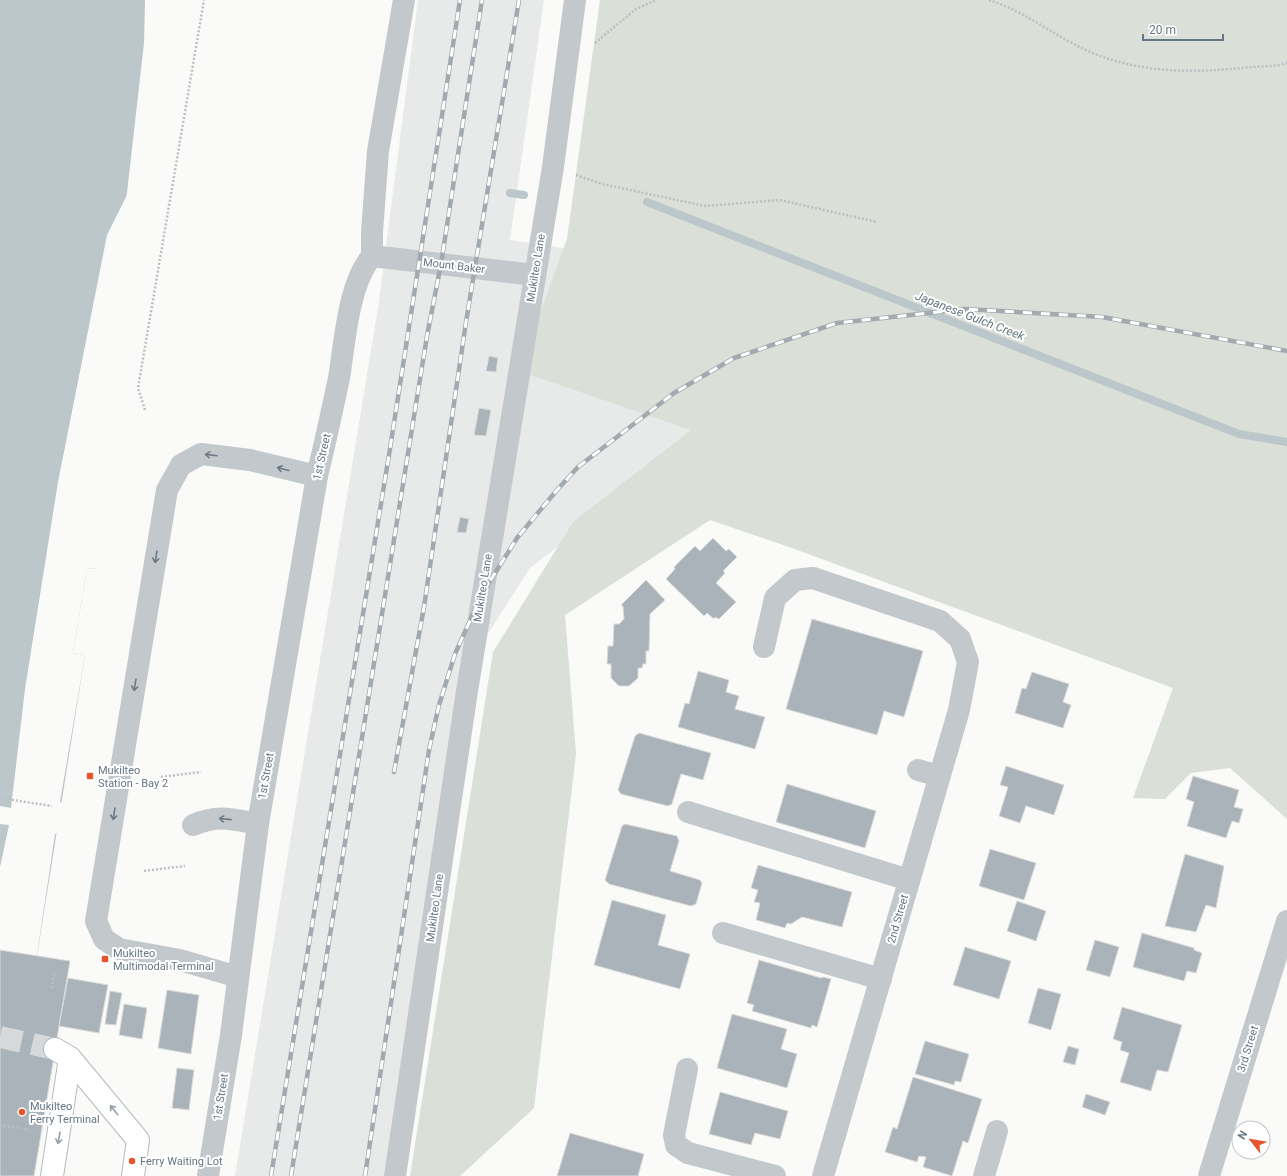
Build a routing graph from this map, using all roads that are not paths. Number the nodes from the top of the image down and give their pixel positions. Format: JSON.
{"nodes":[{"id":1,"x":404,"y":0,"type":"edge"},
{"id":2,"x":576,"y":0,"type":"edge"},
{"id":3,"x":372,"y":256,"type":"junction"},
{"id":4,"x":535,"y":275,"type":"junction"},
{"id":5,"x":317,"y":476,"type":"junction"},
{"id":6,"x":764,"y":647,"type":"dead end"},
{"id":7,"x":918,"y":770,"type":"dead end"},
{"id":8,"x":939,"y":776,"type":"junction"},
{"id":9,"x":688,"y":812,"type":"dead end"},
{"id":10,"x":258,"y":824,"type":"junction"},
{"id":11,"x":193,"y":825,"type":"dead end"},
{"id":12,"x":909,"y":880,"type":"junction"},
{"id":13,"x":1287,"y":921,"type":"edge"},
{"id":14,"x":723,"y":934,"type":"dead end"},
{"id":15,"x":238,"y":977,"type":"junction"},
{"id":16,"x":881,"y":979,"type":"junction"},
{"id":17,"x":687,"y":1069,"type":"dead end"},
{"id":18,"x":997,"y":1131,"type":"dead end"},
{"id":19,"x":52,"y":1176,"type":"edge"},
{"id":20,"x":133,"y":1176,"type":"edge"},
{"id":21,"x":208,"y":1176,"type":"edge"},
{"id":22,"x":395,"y":1176,"type":"edge"},
{"id":23,"x":775,"y":1176,"type":"edge"},
{"id":24,"x":822,"y":1176,"type":"edge"},
{"id":25,"x":984,"y":1176,"type":"edge"},
{"id":26,"x":1209,"y":1176,"type":"edge"}],
"edges":[{"from":1,"to":3,"type":"street"},
{"from":2,"to":4,"type":"street","name":"Mukilteo Lane"},
{"from":3,"to":4,"type":"street","name":"Mount Baker"},
{"from":3,"to":5,"type":"street","name":"1st Street"},
{"from":4,"to":22,"type":"street","name":"Mukilteo Lane"},
{"from":5,"to":10,"type":"street","name":"1st Street"},
{"from":5,"to":15,"type":"street","one_way":true},
{"from":6,"to":8,"type":"street","name":"2nd Street"},
{"from":7,"to":8,"type":"street"},
{"from":8,"to":12,"type":"street","name":"2nd Street"},
{"from":9,"to":12,"type":"street"},
{"from":10,"to":11,"type":"street","one_way":true},
{"from":10,"to":15,"type":"street","name":"1st Street"},
{"from":12,"to":16,"type":"street","name":"2nd Street"},
{"from":13,"to":26,"type":"street","name":"3rd Street"},
{"from":14,"to":16,"type":"street"},
{"from":15,"to":21,"type":"street","name":"1st Street"},
{"from":16,"to":24,"type":"street","name":"2nd Street"},
{"from":17,"to":23,"type":"street"},
{"from":18,"to":25,"type":"street"},
{"from":20,"to":19,"type":"main road","one_way":true}]}
